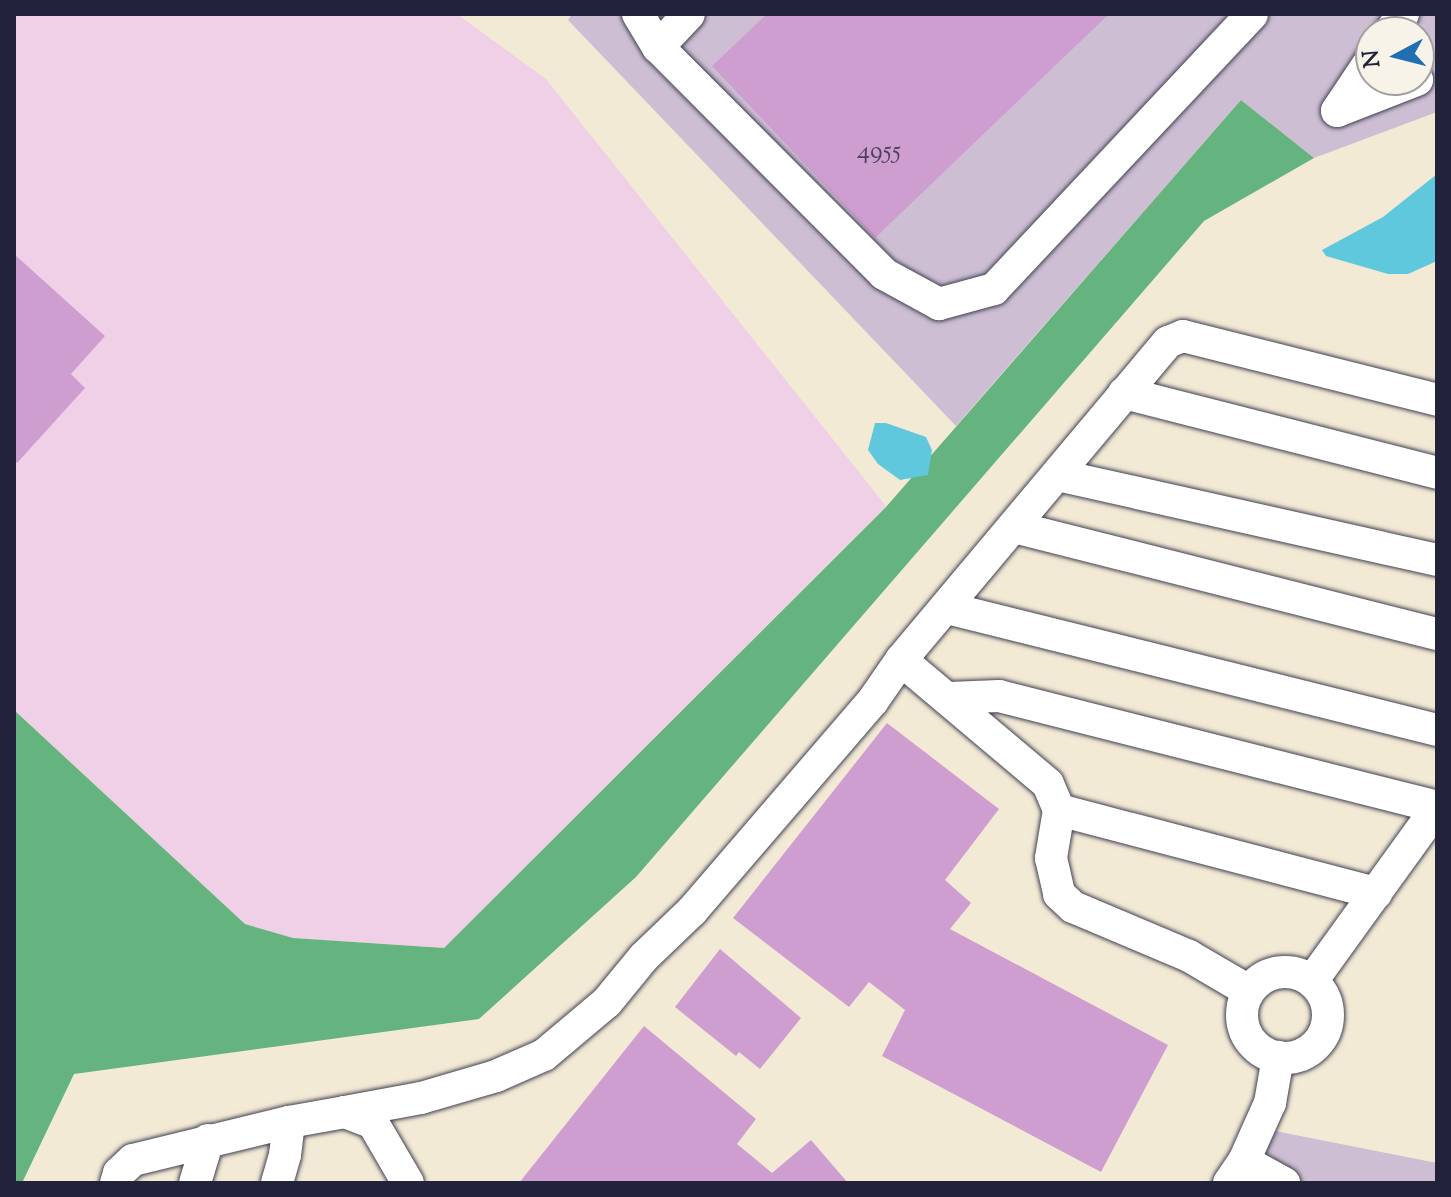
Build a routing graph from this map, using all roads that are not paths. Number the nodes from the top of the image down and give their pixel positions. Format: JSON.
{"nodes":[{"id":1,"x":638,"y":14,"type":"edge"},
{"id":2,"x":689,"y":14,"type":"edge"},
{"id":3,"x":1252,"y":14,"type":"edge"},
{"id":4,"x":658,"y":47,"type":"junction"},
{"id":5,"x":1355,"y":84,"type":"edge"},
{"id":6,"x":1376,"y":96,"type":"edge"},
{"id":7,"x":1124,"y":393,"type":"junction"},
{"id":8,"x":1437,"y":400,"type":"edge"},
{"id":9,"x":1437,"y":473,"type":"edge"},
{"id":10,"x":1057,"y":475,"type":"junction"},
{"id":11,"x":1014,"y":527,"type":"junction"},
{"id":12,"x":1437,"y":560,"type":"edge"},
{"id":13,"x":947,"y":608,"type":"junction"},
{"id":14,"x":1437,"y":634,"type":"edge"},
{"id":15,"x":901,"y":660,"type":"junction"},
{"id":16,"x":949,"y":698,"type":"junction"},
{"id":17,"x":1437,"y":730,"type":"edge"},
{"id":18,"x":1437,"y":808,"type":"edge"},
{"id":19,"x":1059,"y":810,"type":"junction"},
{"id":20,"x":1376,"y":893,"type":"junction"},
{"id":21,"x":1312,"y":981,"type":"junction"},
{"id":22,"x":1249,"y":991,"type":"junction"},
{"id":23,"x":1278,"y":1057,"type":"junction"},
{"id":24,"x":345,"y":1112,"type":"junction"},
{"id":25,"x":289,"y":1122,"type":"junction"},
{"id":26,"x":208,"y":1140,"type":"junction"},
{"id":27,"x":387,"y":1169,"type":"edge"},
{"id":28,"x":1237,"y":1172,"type":"edge"},
{"id":29,"x":116,"y":1183,"type":"edge"},
{"id":30,"x":195,"y":1183,"type":"edge"},
{"id":31,"x":277,"y":1183,"type":"edge"},
{"id":32,"x":408,"y":1183,"type":"edge"},
{"id":33,"x":1284,"y":1183,"type":"edge"}],
"edges":[{"from":1,"to":4,"type":"street"},
{"from":2,"to":4,"type":"street"},
{"from":3,"to":4,"type":"street"},
{"from":5,"to":6,"type":"street"},
{"from":7,"to":8,"type":"street"},
{"from":7,"to":9,"type":"street"},
{"from":7,"to":10,"type":"street"},
{"from":10,"to":11,"type":"street"},
{"from":10,"to":12,"type":"street"},
{"from":11,"to":13,"type":"street"},
{"from":11,"to":14,"type":"street"},
{"from":13,"to":15,"type":"street"},
{"from":13,"to":17,"type":"street"},
{"from":15,"to":16,"type":"street"},
{"from":15,"to":24,"type":"street"},
{"from":16,"to":18,"type":"street"},
{"from":16,"to":19,"type":"street"},
{"from":18,"to":20,"type":"street"},
{"from":19,"to":20,"type":"street"},
{"from":19,"to":22,"type":"street"},
{"from":20,"to":21,"type":"street"},
{"from":21,"to":22,"type":"street"},
{"from":21,"to":23,"type":"street"},
{"from":22,"to":23,"type":"street"},
{"from":23,"to":28,"type":"street"},
{"from":24,"to":25,"type":"street"},
{"from":24,"to":27,"type":"street"},
{"from":25,"to":26,"type":"street"},
{"from":25,"to":31,"type":"street"},
{"from":26,"to":29,"type":"street"},
{"from":26,"to":30,"type":"street"},
{"from":27,"to":32,"type":"street"},
{"from":28,"to":33,"type":"street"}]}
